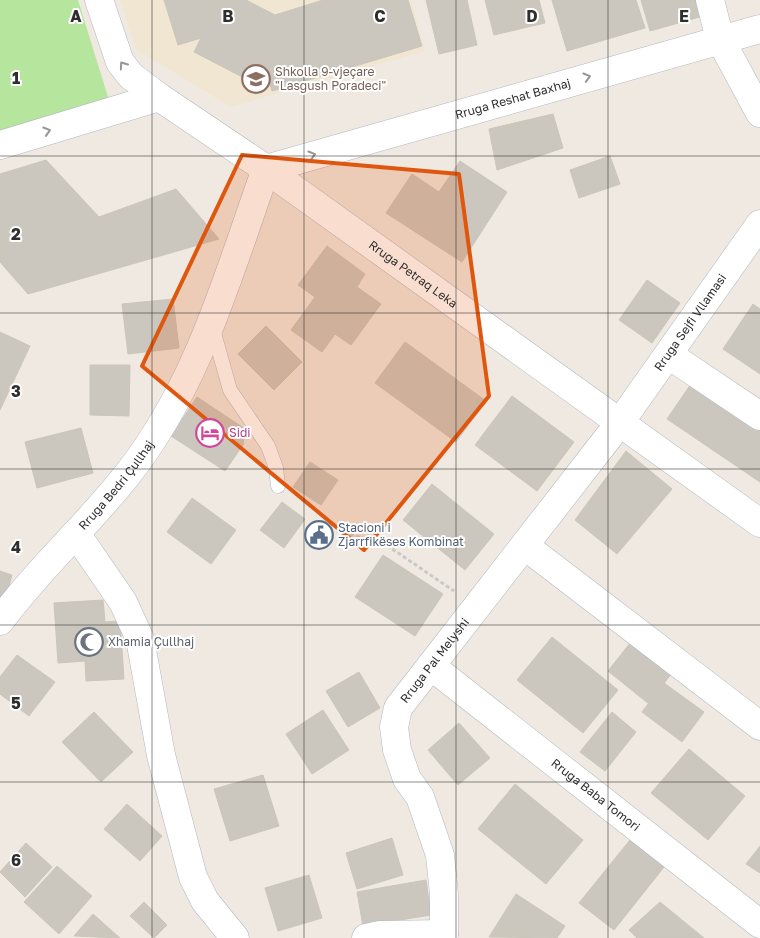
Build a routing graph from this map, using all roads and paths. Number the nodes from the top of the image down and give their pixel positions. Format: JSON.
{"nodes":[{"id":1,"x":99,"y":0,"type":"edge"},
{"id":2,"x":710,"y":0,"type":"edge"},
{"id":3,"x":760,"y":29,"type":"edge"},
{"id":4,"x":720,"y":39,"type":"junction"},
{"id":5,"x":159,"y":97,"type":"junction"},
{"id":6,"x":760,"y":113,"type":"edge"},
{"id":7,"x":0,"y":145,"type":"edge"},
{"id":8,"x":266,"y":169,"type":"junction"},
{"id":9,"x":760,"y":224,"type":"edge"},
{"id":10,"x":211,"y":323,"type":"junction"},
{"id":11,"x":669,"y":355,"type":"junction"},
{"id":12,"x":760,"y":416,"type":"edge"},
{"id":13,"x":621,"y":421,"type":"junction"},
{"id":14,"x":278,"y":486,"type":"dead end"},
{"id":15,"x":760,"y":523,"type":"edge"},
{"id":16,"x":336,"y":531,"type":"dead end"},
{"id":17,"x":77,"y":535,"type":"junction"},
{"id":18,"x":525,"y":546,"type":"junction"},
{"id":19,"x":476,"y":608,"type":"junction"},
{"id":20,"x":0,"y":621,"type":"edge"},
{"id":21,"x":430,"y":666,"type":"junction"},
{"id":22,"x":760,"y":726,"type":"edge"},
{"id":23,"x":760,"y":924,"type":"edge"},
{"id":24,"x":447,"y":936,"type":"edge"},
{"id":25,"x":235,"y":938,"type":"edge"},
{"id":26,"x":366,"y":938,"type":"edge"}],
"edges":[{"from":5,"to":1,"type":"street","name":"Rruga Petraq Leka","one_way":true},
{"from":2,"to":4,"type":"street"},
{"from":3,"to":4,"type":"street","name":"Rruga Reshat Baxhaj"},
{"from":4,"to":6,"type":"street"},
{"from":8,"to":4,"type":"street","name":"Rruga Reshat Baxhaj","one_way":true},
{"from":7,"to":5,"type":"street","one_way":true},
{"from":5,"to":8,"type":"street","name":"Rruga Petraq Leka"},
{"from":8,"to":10,"type":"street","name":"Rruga Bedri Çullhaj"},
{"from":8,"to":13,"type":"street","name":"Rruga Petraq Leka"},
{"from":9,"to":11,"type":"street","name":"Rruga Sejfi Vllamasi"},
{"from":10,"to":14,"type":"lane"},
{"from":10,"to":17,"type":"street","name":"Rruga Bedri Çullhaj"},
{"from":11,"to":12,"type":"street"},
{"from":11,"to":13,"type":"street","name":"Rruga Sejfi Vllamasi"},
{"from":13,"to":15,"type":"street","name":"Rruga Petraq Leka"},
{"from":13,"to":18,"type":"street","name":"Rruga Pal Melyshi"},
{"from":16,"to":19,"type":"path"},
{"from":17,"to":20,"type":"street"},
{"from":17,"to":25,"type":"street","name":"Rruga Bedri Çullhaj"},
{"from":18,"to":19,"type":"street","name":"Rruga Pal Melyshi"},
{"from":18,"to":22,"type":"street"},
{"from":19,"to":21,"type":"street","name":"Rruga Pal Melyshi"},
{"from":21,"to":23,"type":"street","name":"Rruga Baba Tomori"},
{"from":21,"to":24,"type":"street","name":"Rruga Pal Melyshi"},
{"from":24,"to":26,"type":"street"}]}
